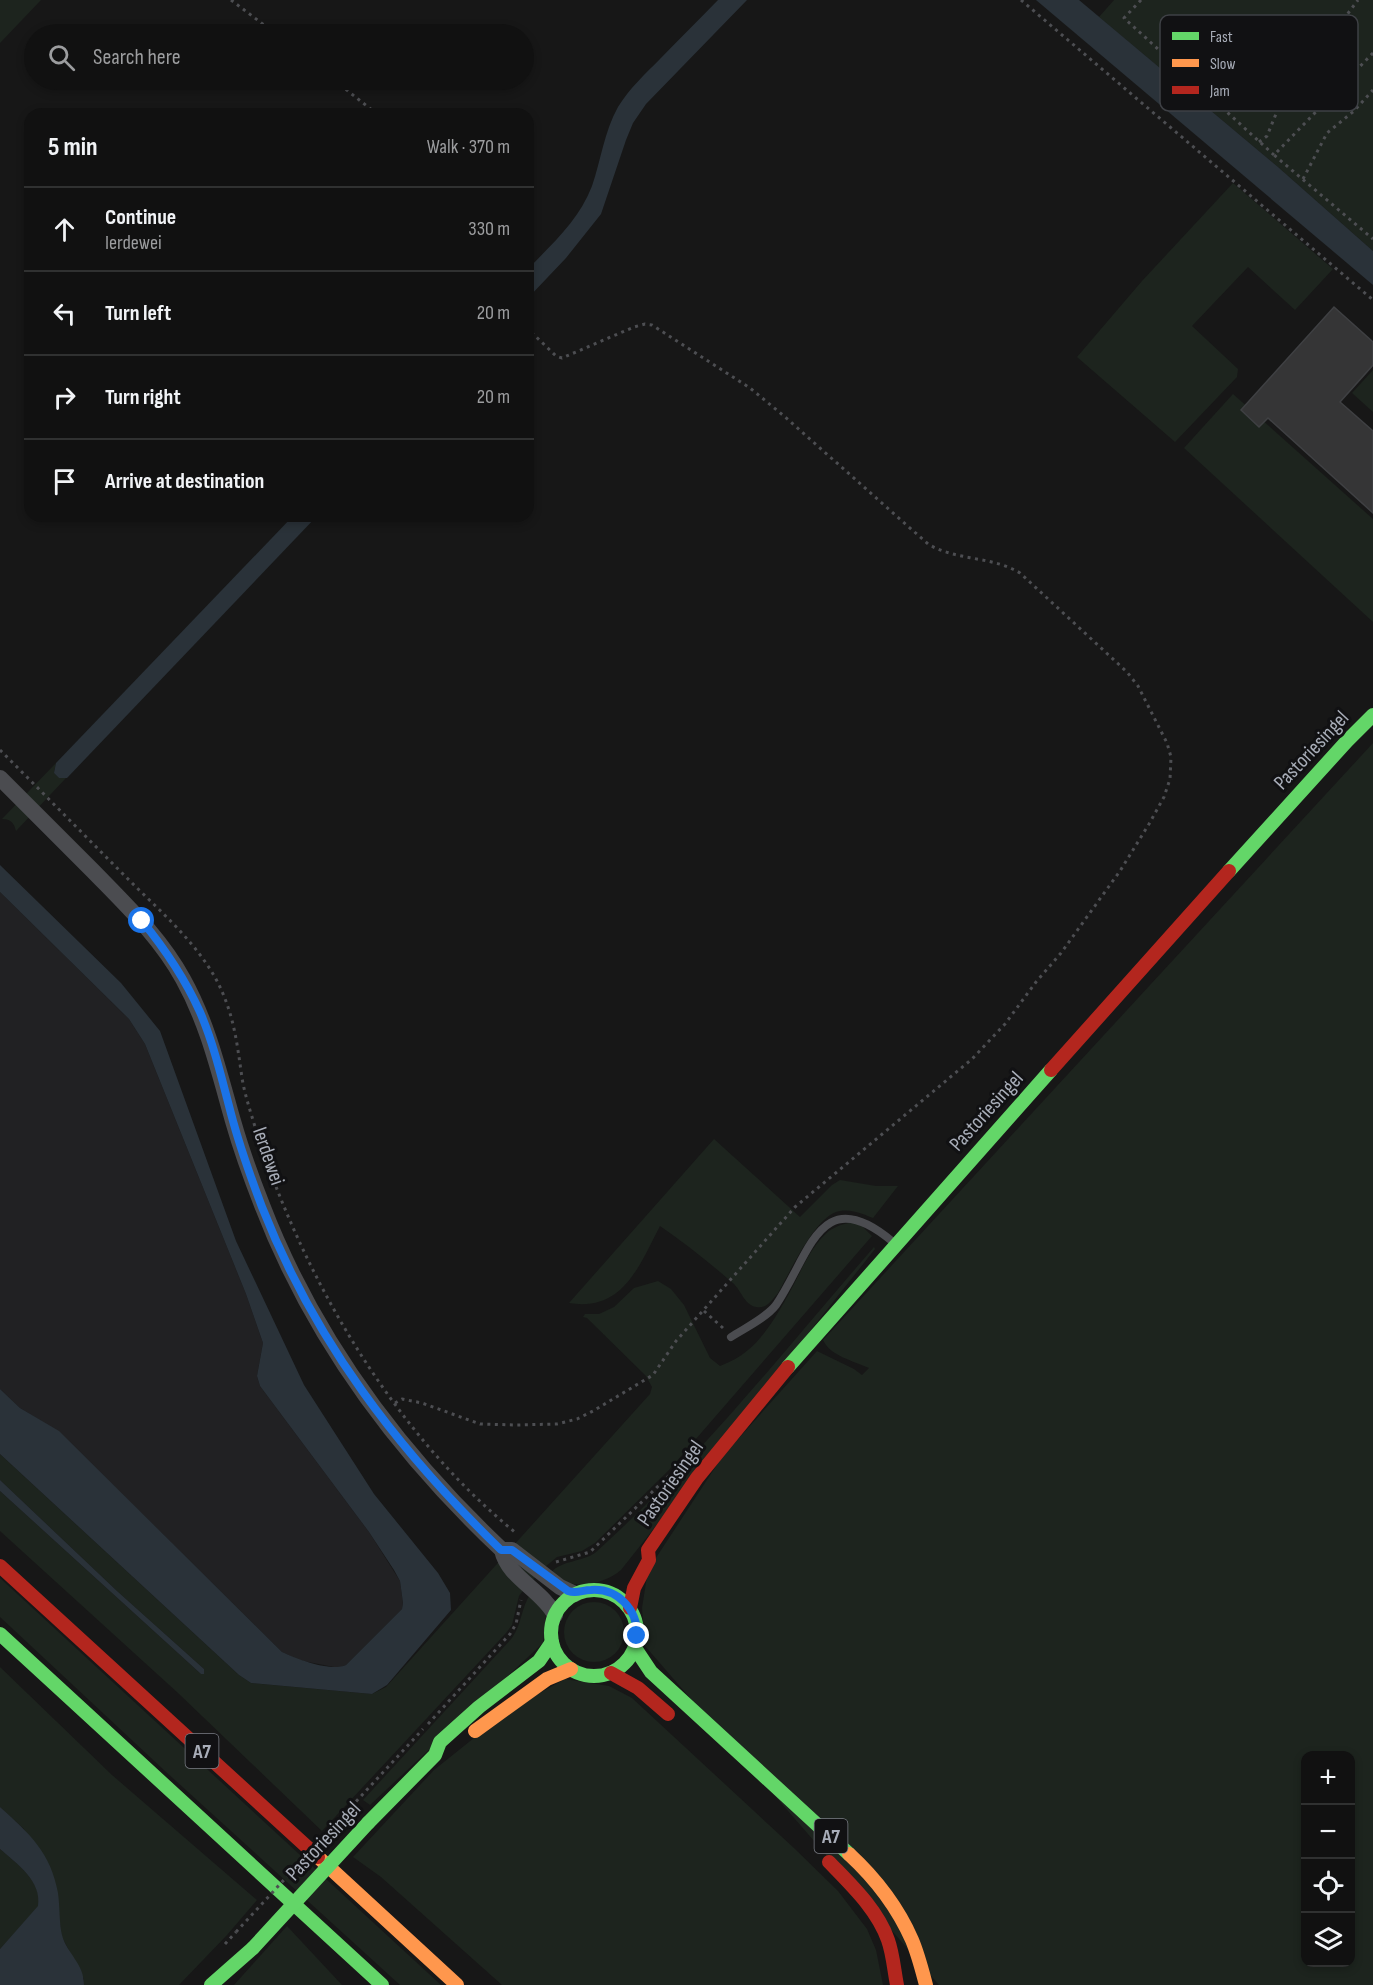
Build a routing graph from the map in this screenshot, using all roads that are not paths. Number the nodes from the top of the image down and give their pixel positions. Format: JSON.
{"nodes":[{"id":1,"x":1373,"y":715,"type":"edge"},
{"id":2,"x":0,"y":778,"type":"edge"},
{"id":3,"x":895,"y":1244,"type":"junction"},
{"id":4,"x":731,"y":1337,"type":"road end"},
{"id":5,"x":501,"y":1550,"type":"junction"},
{"id":6,"x":648,"y":1550,"type":"junction"},
{"id":7,"x":632,"y":1564,"type":"dead end"},
{"id":8,"x":0,"y":1566,"type":"edge"},
{"id":9,"x":575,"y":1594,"type":"junction"},
{"id":10,"x":630,"y":1608,"type":"junction"},
{"id":11,"x":555,"y":1615,"type":"junction"},
{"id":12,"x":0,"y":1634,"type":"edge"},
{"id":13,"x":552,"y":1642,"type":"junction"},
{"id":14,"x":635,"y":1648,"type":"junction"},
{"id":15,"x":571,"y":1669,"type":"junction"},
{"id":16,"x":611,"y":1673,"type":"junction"},
{"id":17,"x":677,"y":1722,"type":"dead end"},
{"id":18,"x":435,"y":1755,"type":"junction"},
{"id":19,"x":822,"y":1854,"type":"dead end"},
{"id":20,"x":313,"y":1923,"type":"junction"},
{"id":21,"x":404,"y":1937,"type":"junction"},
{"id":22,"x":248,"y":1953,"type":"junction"},
{"id":23,"x":211,"y":1985,"type":"edge"},
{"id":24,"x":226,"y":1985,"type":"edge"},
{"id":25,"x":366,"y":1985,"type":"edge"},
{"id":26,"x":382,"y":1985,"type":"edge"},
{"id":27,"x":457,"y":1985,"type":"edge"},
{"id":28,"x":466,"y":1985,"type":"edge"},
{"id":29,"x":897,"y":1985,"type":"edge"},
{"id":30,"x":926,"y":1985,"type":"edge"}],
"edges":[{"from":1,"to":3,"type":"main road","name":"Pastoriesingel"},
{"from":2,"to":5,"type":"street","name":"Ierdewei"},
{"from":3,"to":4,"type":"lane"},
{"from":3,"to":6,"type":"main road","name":"Pastoriesingel"},
{"from":5,"to":9,"type":"street","name":"Ierdewei"},
{"from":5,"to":11,"type":"street","name":"Ierdewei"},
{"from":6,"to":7,"type":"main road","name":"Pastoriesingel"},
{"from":6,"to":10,"type":"main road","name":"Pastoriesingel"},
{"from":8,"to":21,"type":"main road","number":"A7"},
{"from":9,"to":10,"type":"main road"},
{"from":9,"to":11,"type":"main road"},
{"from":10,"to":14,"type":"main road"},
{"from":11,"to":13,"type":"main road"},
{"from":12,"to":20,"type":"main road","number":"A7"},
{"from":13,"to":15,"type":"main road"},
{"from":13,"to":18,"type":"main road","name":"Pastoriesingel"},
{"from":14,"to":16,"type":"main road"},
{"from":14,"to":30,"type":"main road","number":"A7"},
{"from":15,"to":16,"type":"main road"},
{"from":15,"to":18,"type":"main road","name":"Pastoriesingel"},
{"from":16,"to":17,"type":"main road"},
{"from":18,"to":22,"type":"main road","name":"Pastoriesingel","bridge":true},
{"from":19,"to":29,"type":"main road","number":"A7"},
{"from":20,"to":25,"type":"main road","number":"A7"},
{"from":20,"to":26,"type":"main road","number":"A7"},
{"from":21,"to":27,"type":"main road","number":"A7"},
{"from":21,"to":28,"type":"main road","number":"A7"},
{"from":22,"to":23,"type":"main road"},
{"from":22,"to":24,"type":"main road"}]}
